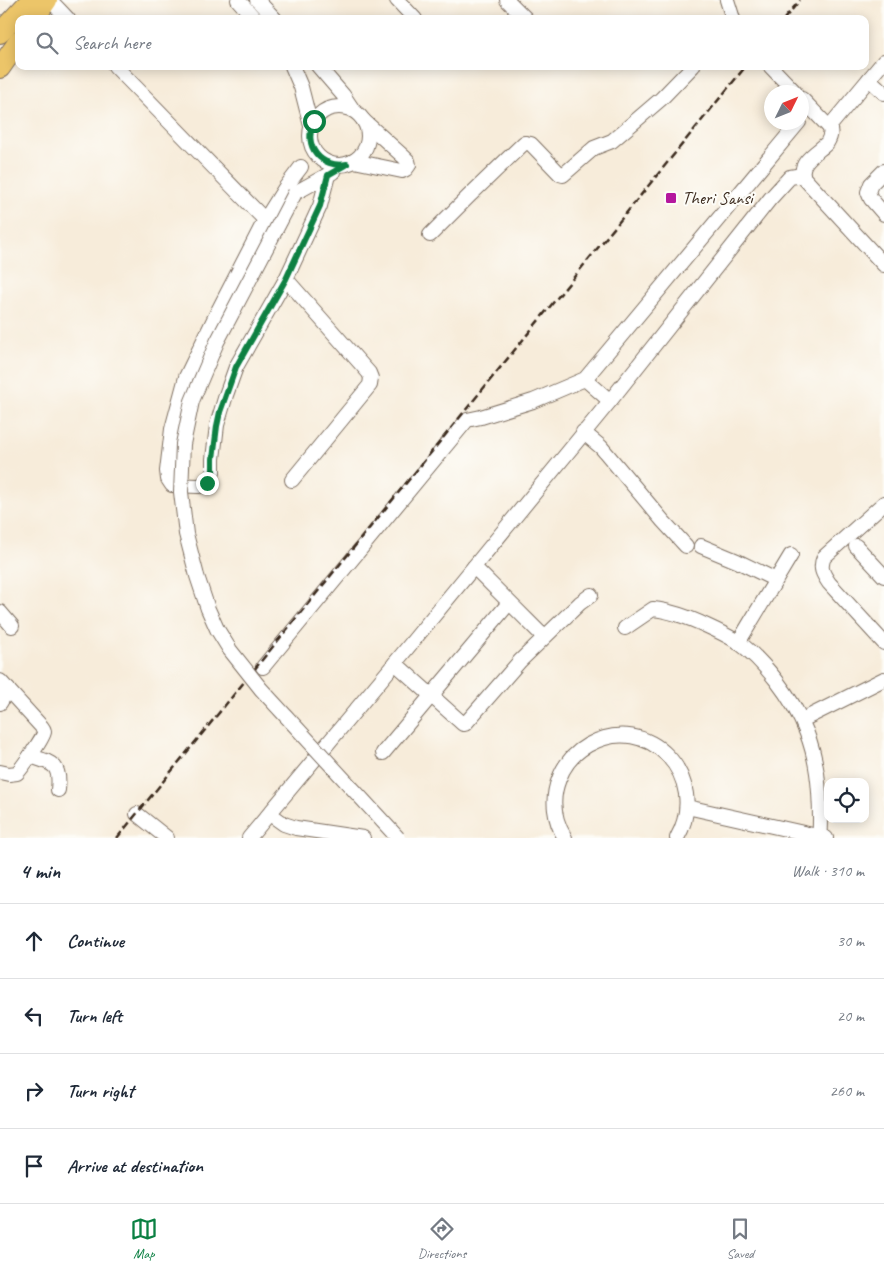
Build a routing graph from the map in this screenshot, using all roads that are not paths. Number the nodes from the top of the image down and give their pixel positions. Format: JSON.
{"nodes":[{"id":1,"x":48,"y":0,"type":"edge"},
{"id":2,"x":238,"y":0,"type":"edge"},
{"id":3,"x":257,"y":0,"type":"edge"},
{"id":4,"x":397,"y":0,"type":"edge"},
{"id":5,"x":507,"y":0,"type":"edge"},
{"id":6,"x":29,"y":6,"type":"edge"},
{"id":7,"x":19,"y":15,"type":"edge"},
{"id":8,"x":64,"y":15,"type":"edge"},
{"id":9,"x":251,"y":15,"type":"edge"},
{"id":10,"x":271,"y":15,"type":"edge"},
{"id":11,"x":411,"y":15,"type":"edge"},
{"id":12,"x":522,"y":15,"type":"edge"},
{"id":13,"x":15,"y":19,"type":"edge"},
{"id":14,"x":0,"y":33,"type":"edge"},
{"id":15,"x":15,"y":47,"type":"edge"},
{"id":16,"x":884,"y":61,"type":"edge"},
{"id":17,"x":0,"y":68,"type":"edge"},
{"id":18,"x":119,"y":70,"type":"edge"},
{"id":19,"x":294,"y":70,"type":"edge"},
{"id":20,"x":321,"y":70,"type":"edge"},
{"id":21,"x":689,"y":70,"type":"edge"},
{"id":22,"x":774,"y":70,"type":"edge"},
{"id":23,"x":869,"y":79,"type":"junction"},
{"id":24,"x":788,"y":85,"type":"edge"},
{"id":25,"x":884,"y":93,"type":"edge"},
{"id":26,"x":353,"y":110,"type":"junction"},
{"id":27,"x":809,"y":113,"type":"edge"},
{"id":28,"x":363,"y":120,"type":"junction"},
{"id":29,"x":829,"y":127,"type":"junction"},
{"id":30,"x":792,"y":130,"type":"edge"},
{"id":31,"x":311,"y":132,"type":"junction"},
{"id":32,"x":351,"y":162,"type":"junction"},
{"id":33,"x":301,"y":168,"type":"junction"},
{"id":34,"x":884,"y":171,"type":"edge"},
{"id":35,"x":328,"y":175,"type":"junction"},
{"id":36,"x":803,"y":175,"type":"junction"},
{"id":37,"x":296,"y":193,"type":"junction"},
{"id":38,"x":884,"y":214,"type":"edge"},
{"id":39,"x":265,"y":220,"type":"junction"},
{"id":40,"x":430,"y":235,"type":"dead end"},
{"id":41,"x":884,"y":265,"type":"edge"},
{"id":42,"x":286,"y":279,"type":"junction"},
{"id":43,"x":585,"y":379,"type":"junction"},
{"id":44,"x":610,"y":401,"type":"junction"},
{"id":45,"x":583,"y":432,"type":"junction"},
{"id":46,"x":292,"y":480,"type":"dead end"},
{"id":47,"x":884,"y":503,"type":"edge"},
{"id":48,"x":686,"y":546,"type":"dead end"},
{"id":49,"x":701,"y":546,"type":"dead end"},
{"id":50,"x":856,"y":546,"type":"dead end"},
{"id":51,"x":791,"y":555,"type":"dead end"},
{"id":52,"x":474,"y":567,"type":"junction"},
{"id":53,"x":883,"y":572,"type":"edge"},
{"id":54,"x":776,"y":580,"type":"junction"},
{"id":55,"x":591,"y":595,"type":"dead end"},
{"id":56,"x":509,"y":602,"type":"junction"},
{"id":57,"x":0,"y":612,"type":"edge"},
{"id":58,"x":12,"y":626,"type":"dead end"},
{"id":59,"x":625,"y":628,"type":"dead end"},
{"id":60,"x":544,"y":637,"type":"junction"},
{"id":61,"x":738,"y":643,"type":"junction"},
{"id":62,"x":884,"y":643,"type":"edge"},
{"id":63,"x":395,"y":663,"type":"junction"},
{"id":64,"x":264,"y":667,"type":"dead end"},
{"id":65,"x":884,"y":679,"type":"edge"},
{"id":66,"x":4,"y":685,"type":"edge"},
{"id":67,"x":430,"y":695,"type":"junction"},
{"id":68,"x":0,"y":703,"type":"edge"},
{"id":69,"x":802,"y":720,"type":"junction"},
{"id":70,"x":383,"y":753,"type":"dead end"},
{"id":71,"x":30,"y":756,"type":"junction"},
{"id":72,"x":0,"y":772,"type":"edge"},
{"id":73,"x":58,"y":790,"type":"dead end"},
{"id":74,"x":687,"y":807,"type":"junction"},
{"id":75,"x":137,"y":814,"type":"dead end"},
{"id":76,"x":270,"y":814,"type":"junction"},
{"id":77,"x":158,"y":835,"type":"edge"},
{"id":78,"x":319,"y":835,"type":"edge"},
{"id":79,"x":249,"y":838,"type":"edge"},
{"id":80,"x":363,"y":838,"type":"edge"},
{"id":81,"x":398,"y":838,"type":"edge"},
{"id":82,"x":565,"y":838,"type":"edge"},
{"id":83,"x":677,"y":838,"type":"edge"},
{"id":84,"x":822,"y":838,"type":"edge"}],
"edges":[{"from":1,"to":6,"type":"highway"},
{"from":1,"to":8,"type":"street"},
{"from":2,"to":9,"type":"street"},
{"from":3,"to":10,"type":"street"},
{"from":4,"to":11,"type":"street"},
{"from":5,"to":12,"type":"street"},
{"from":6,"to":7,"type":"highway"},
{"from":13,"to":14,"type":"highway"},
{"from":15,"to":17,"type":"highway"},
{"from":16,"to":23,"type":"street"},
{"from":18,"to":39,"type":"street"},
{"from":19,"to":31,"type":"street"},
{"from":20,"to":26,"type":"street"},
{"from":21,"to":40,"type":"street"},
{"from":22,"to":24,"type":"street"},
{"from":23,"to":25,"type":"street"},
{"from":23,"to":29,"type":"street"},
{"from":26,"to":28,"type":"street"},
{"from":26,"to":31,"type":"street"},
{"from":27,"to":29,"type":"street"},
{"from":28,"to":32,"type":"street"},
{"from":28,"to":32,"type":"street"},
{"from":29,"to":36,"type":"street"},
{"from":30,"to":43,"type":"street"},
{"from":31,"to":32,"type":"street"},
{"from":31,"to":33,"type":"street"},
{"from":32,"to":35,"type":"street"},
{"from":33,"to":37,"type":"street"},
{"from":33,"to":39,"type":"street"},
{"from":34,"to":38,"type":"street"},
{"from":35,"to":37,"type":"street"},
{"from":35,"to":42,"type":"street"},
{"from":36,"to":41,"type":"street"},
{"from":36,"to":44,"type":"street"},
{"from":37,"to":81,"type":"street","bridge":true},
{"from":39,"to":42,"type":"street"},
{"from":42,"to":46,"type":"street"},
{"from":43,"to":44,"type":"street"},
{"from":43,"to":64,"type":"street"},
{"from":44,"to":45,"type":"street"},
{"from":45,"to":48,"type":"street"},
{"from":45,"to":52,"type":"street"},
{"from":47,"to":62,"type":"street"},
{"from":49,"to":54,"type":"street"},
{"from":50,"to":53,"type":"street"},
{"from":51,"to":54,"type":"street"},
{"from":52,"to":56,"type":"street"},
{"from":52,"to":63,"type":"street"},
{"from":54,"to":61,"type":"street"},
{"from":55,"to":60,"type":"street"},
{"from":56,"to":60,"type":"street"},
{"from":56,"to":67,"type":"street"},
{"from":57,"to":58,"type":"street"},
{"from":59,"to":61,"type":"street"},
{"from":60,"to":67,"type":"street"},
{"from":61,"to":69,"type":"street"},
{"from":63,"to":67,"type":"street"},
{"from":63,"to":76,"type":"street"},
{"from":65,"to":69,"type":"street"},
{"from":66,"to":68,"type":"street"},
{"from":66,"to":71,"type":"street"},
{"from":67,"to":70,"type":"street"},
{"from":69,"to":84,"type":"street"},
{"from":71,"to":72,"type":"street"},
{"from":71,"to":73,"type":"street"},
{"from":74,"to":82,"type":"street"},
{"from":74,"to":83,"type":"street"},
{"from":74,"to":84,"type":"street"},
{"from":75,"to":77,"type":"street"},
{"from":76,"to":78,"type":"street"},
{"from":76,"to":79,"type":"street"},
{"from":78,"to":80,"type":"street"}]}
